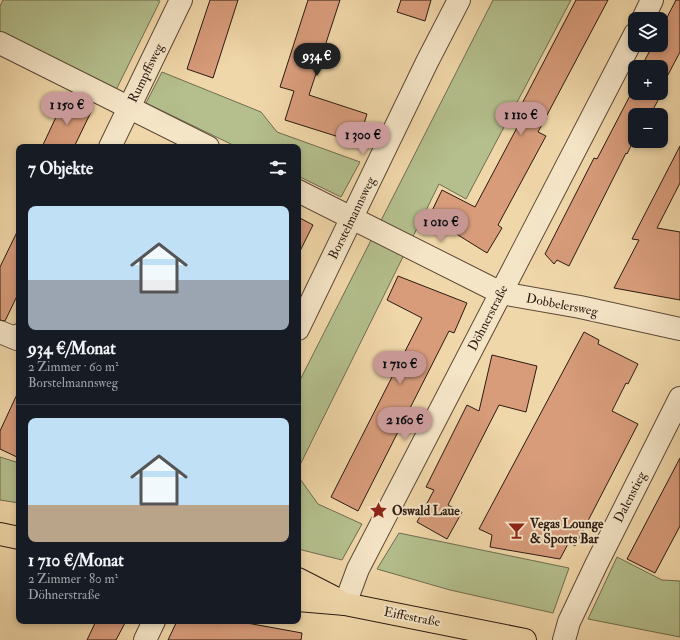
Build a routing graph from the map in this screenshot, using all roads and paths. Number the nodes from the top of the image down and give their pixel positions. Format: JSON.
{"nodes":[{"id":1,"x":181,"y":0,"type":"edge"},
{"id":2,"x":459,"y":0,"type":"edge"},
{"id":3,"x":652,"y":0,"type":"edge"},
{"id":4,"x":646,"y":12,"type":"edge"},
{"id":5,"x":0,"y":43,"type":"edge"},
{"id":6,"x":628,"y":48,"type":"edge"},
{"id":7,"x":129,"y":108,"type":"junction"},
{"id":8,"x":111,"y":144,"type":"edge"},
{"id":9,"x":202,"y":144,"type":"edge"},
{"id":10,"x":301,"y":192,"type":"edge"},
{"id":11,"x":352,"y":217,"type":"junction"},
{"id":12,"x":501,"y":293,"type":"junction"},
{"id":13,"x":301,"y":323,"type":"edge"},
{"id":14,"x":680,"y":329,"type":"edge"},
{"id":15,"x":680,"y":398,"type":"edge"},
{"id":16,"x":0,"y":534,"type":"edge"},
{"id":17,"x":16,"y":537,"type":"edge"},
{"id":18,"x":301,"y":580,"type":"edge"},
{"id":19,"x":301,"y":600,"type":"edge"},
{"id":20,"x":345,"y":604,"type":"junction"},
{"id":21,"x":153,"y":624,"type":"edge"},
{"id":22,"x":145,"y":640,"type":"edge"},
{"id":23,"x":525,"y":640,"type":"edge"},
{"id":24,"x":564,"y":640,"type":"edge"}],
"edges":[{"from":1,"to":7,"type":"street","name":"Rumpffsweg"},
{"from":2,"to":11,"type":"street","name":"Borstelmannsweg"},
{"from":3,"to":4,"type":"street"},
{"from":5,"to":7,"type":"street"},
{"from":6,"to":12,"type":"street","name":"Döhnerstraße"},
{"from":7,"to":8,"type":"street","name":"Rumpffsweg"},
{"from":7,"to":9,"type":"street"},
{"from":10,"to":11,"type":"street","name":"Dobbelersweg"},
{"from":11,"to":12,"type":"street","name":"Dobbelersweg"},
{"from":11,"to":13,"type":"street","name":"Borstelmannsweg"},
{"from":12,"to":14,"type":"street","name":"Dobbelersweg"},
{"from":12,"to":20,"type":"street","name":"Döhnerstraße"},
{"from":15,"to":24,"type":"street","name":"Dalenstieg"},
{"from":16,"to":17,"type":"main road"},
{"from":18,"to":20,"type":"main road","name":"Eiffestraße"},
{"from":19,"to":20,"type":"main road","name":"Eiffestraße"},
{"from":20,"to":23,"type":"main road","name":"Eiffestraße"},
{"from":21,"to":22,"type":"street"}]}
